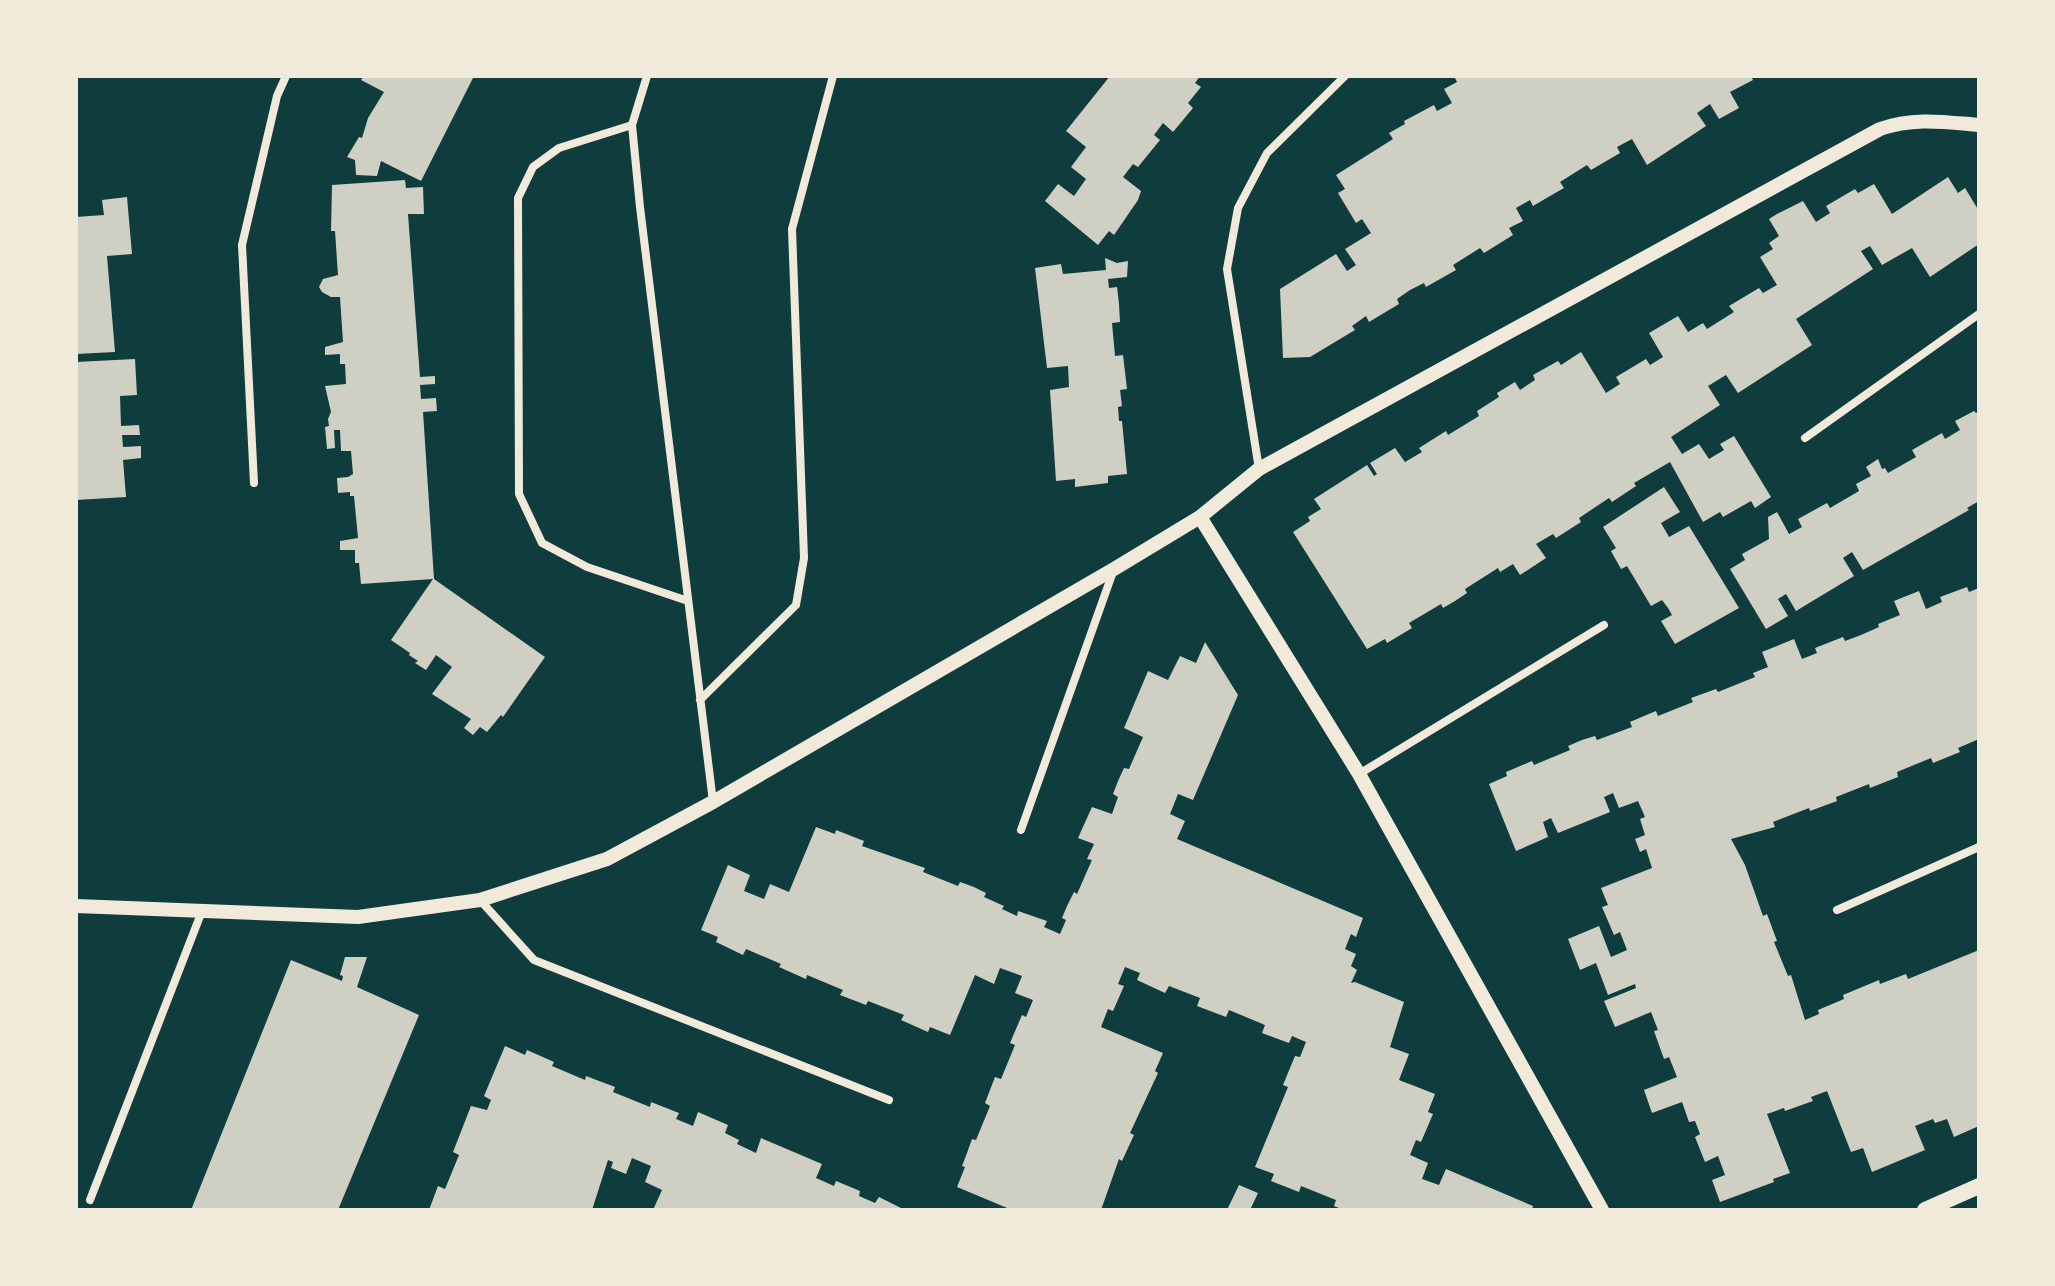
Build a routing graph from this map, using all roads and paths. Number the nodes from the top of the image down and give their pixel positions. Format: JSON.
{"nodes":[{"id":1,"x":286,"y":76,"type":"edge"},
{"id":2,"x":647,"y":76,"type":"edge"},
{"id":3,"x":833,"y":76,"type":"edge"},
{"id":4,"x":1345,"y":76,"type":"edge"},
{"id":5,"x":632,"y":125,"type":"junction"},
{"id":6,"x":1979,"y":125,"type":"edge"},
{"id":7,"x":1979,"y":314,"type":"edge"},
{"id":8,"x":1805,"y":438,"type":"dead end"},
{"id":9,"x":1259,"y":469,"type":"junction"},
{"id":10,"x":254,"y":483,"type":"dead end"},
{"id":11,"x":1200,"y":517,"type":"junction"},
{"id":12,"x":1114,"y":569,"type":"junction"},
{"id":13,"x":688,"y":601,"type":"junction"},
{"id":14,"x":1604,"y":625,"type":"dead end"},
{"id":15,"x":700,"y":700,"type":"junction"},
{"id":16,"x":1359,"y":774,"type":"junction"},
{"id":17,"x":713,"y":802,"type":"junction"},
{"id":18,"x":1021,"y":830,"type":"dead end"},
{"id":19,"x":1979,"y":847,"type":"edge"},
{"id":20,"x":480,"y":900,"type":"junction"},
{"id":21,"x":76,"y":906,"type":"edge"},
{"id":22,"x":1837,"y":910,"type":"dead end"},
{"id":23,"x":202,"y":911,"type":"junction"},
{"id":24,"x":889,"y":1100,"type":"dead end"},
{"id":25,"x":1979,"y":1186,"type":"edge"},
{"id":26,"x":90,"y":1200,"type":"dead end"},
{"id":27,"x":1602,"y":1210,"type":"edge"},
{"id":28,"x":1925,"y":1210,"type":"edge"}],
"edges":[{"from":1,"to":10,"type":"street"},
{"from":2,"to":5,"type":"street"},
{"from":3,"to":15,"type":"street"},
{"from":4,"to":9,"type":"street"},
{"from":5,"to":13,"type":"street"},
{"from":5,"to":13,"type":"street"},
{"from":6,"to":9,"type":"street"},
{"from":7,"to":8,"type":"street"},
{"from":9,"to":11,"type":"street"},
{"from":11,"to":12,"type":"street"},
{"from":11,"to":16,"type":"street"},
{"from":12,"to":17,"type":"street"},
{"from":12,"to":18,"type":"street"},
{"from":13,"to":15,"type":"street"},
{"from":14,"to":16,"type":"street"},
{"from":15,"to":17,"type":"street"},
{"from":16,"to":27,"type":"street"},
{"from":17,"to":20,"type":"street"},
{"from":19,"to":22,"type":"street"},
{"from":20,"to":23,"type":"street"},
{"from":20,"to":24,"type":"street"},
{"from":21,"to":23,"type":"street"},
{"from":23,"to":26,"type":"street"},
{"from":25,"to":28,"type":"main road"}]}
